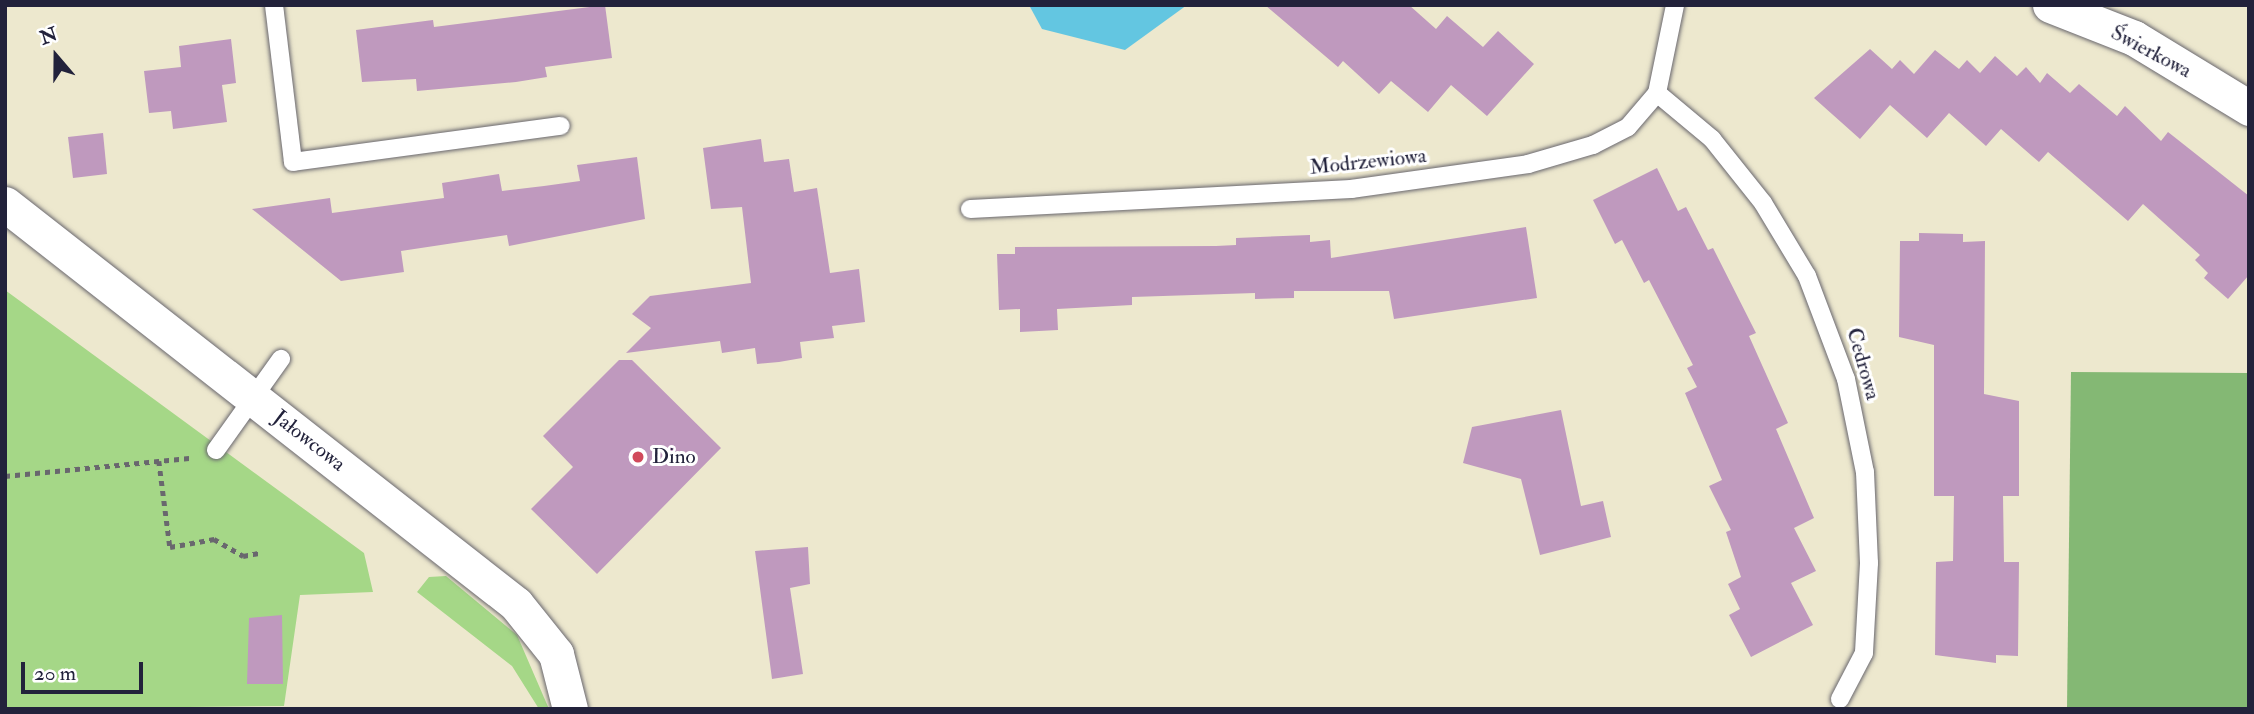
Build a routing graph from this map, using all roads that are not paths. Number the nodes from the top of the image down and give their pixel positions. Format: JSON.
{"nodes":[{"id":1,"x":274,"y":5,"type":"edge"},
{"id":2,"x":1675,"y":5,"type":"edge"},
{"id":3,"x":2050,"y":5,"type":"edge"},
{"id":4,"x":1657,"y":93,"type":"junction"},
{"id":5,"x":2249,"y":108,"type":"edge"},
{"id":6,"x":561,"y":126,"type":"dead end"},
{"id":7,"x":5,"y":204,"type":"edge"},
{"id":8,"x":970,"y":209,"type":"dead end"},
{"id":9,"x":281,"y":359,"type":"dead end"},
{"id":10,"x":254,"y":398,"type":"junction"},
{"id":11,"x":208,"y":453,"type":"road end"},
{"id":12,"x":1840,"y":699,"type":"dead end"},
{"id":13,"x":570,"y":709,"type":"edge"}],
"edges":[{"from":1,"to":6,"type":"lane"},
{"from":2,"to":4,"type":"lane","name":"Modrzewiowa"},
{"from":3,"to":5,"type":"street","name":"Świerkowa"},
{"from":4,"to":8,"type":"lane","name":"Modrzewiowa"},
{"from":4,"to":12,"type":"lane","name":"Cedrowa"},
{"from":7,"to":10,"type":"street","name":"Jałowcowa"},
{"from":9,"to":10,"type":"lane"},
{"from":10,"to":11,"type":"lane"},
{"from":10,"to":13,"type":"street","name":"Jałowcowa"}]}
